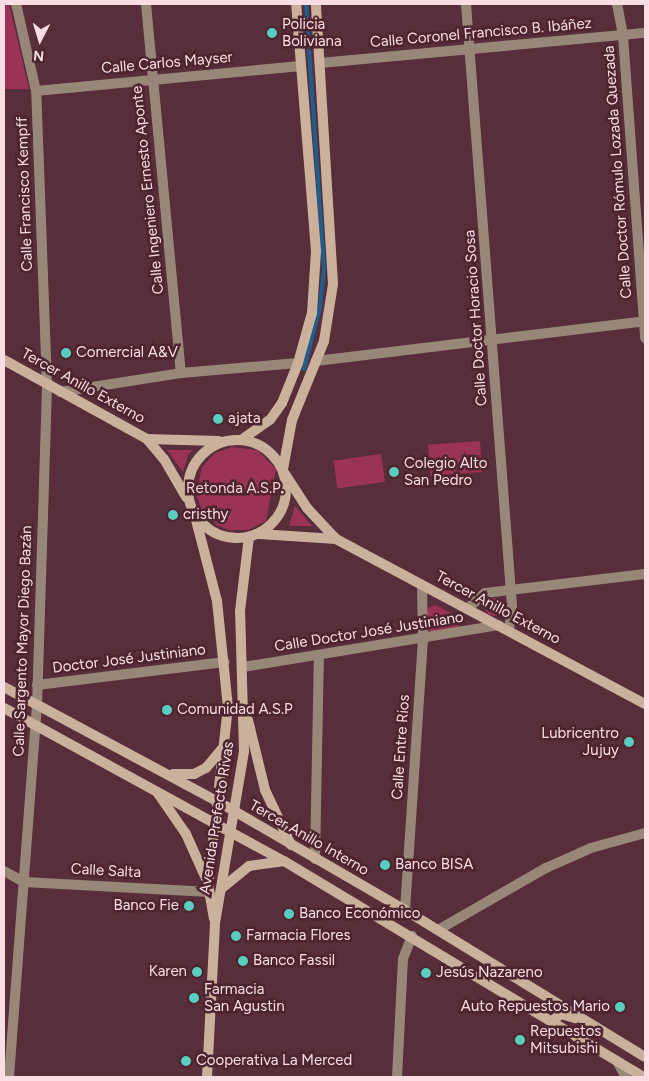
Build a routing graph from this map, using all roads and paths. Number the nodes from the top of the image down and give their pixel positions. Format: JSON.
{"nodes":[{"id":1,"x":16,"y":4,"type":"edge"},
{"id":2,"x":146,"y":4,"type":"edge"},
{"id":3,"x":296,"y":4,"type":"edge"},
{"id":4,"x":316,"y":4,"type":"edge"},
{"id":5,"x":466,"y":4,"type":"edge"},
{"id":6,"x":617,"y":4,"type":"edge"},
{"id":7,"x":645,"y":33,"type":"edge"},
{"id":8,"x":623,"y":36,"type":"junction"},
{"id":9,"x":470,"y":49,"type":"junction"},
{"id":10,"x":320,"y":63,"type":"junction"},
{"id":11,"x":301,"y":66,"type":"junction"},
{"id":12,"x":153,"y":80,"type":"junction"},
{"id":13,"x":36,"y":91,"type":"junction"},
{"id":14,"x":644,"y":321,"type":"edge"},
{"id":15,"x":645,"y":338,"type":"edge"},
{"id":16,"x":493,"y":340,"type":"junction"},
{"id":17,"x":4,"y":360,"type":"edge"},
{"id":18,"x":316,"y":361,"type":"junction"},
{"id":19,"x":298,"y":364,"type":"junction"},
{"id":20,"x":182,"y":373,"type":"junction"},
{"id":21,"x":47,"y":384,"type":"junction"},
{"id":22,"x":60,"y":392,"type":"junction"},
{"id":23,"x":148,"y":439,"type":"junction"},
{"id":24,"x":240,"y":440,"type":"junction"},
{"id":25,"x":225,"y":441,"type":"junction"},
{"id":26,"x":284,"y":472,"type":"junction"},
{"id":27,"x":190,"y":504,"type":"junction"},
{"id":28,"x":196,"y":516,"type":"junction"},
{"id":29,"x":254,"y":536,"type":"junction"},
{"id":30,"x":336,"y":539,"type":"junction"},
{"id":31,"x":645,"y":574,"type":"edge"},
{"id":32,"x":422,"y":585,"type":"junction"},
{"id":33,"x":511,"y":591,"type":"junction"},
{"id":34,"x":467,"y":609,"type":"junction"},
{"id":35,"x":498,"y":625,"type":"junction"},
{"id":36,"x":509,"y":631,"type":"junction"},
{"id":37,"x":423,"y":640,"type":"junction"},
{"id":38,"x":319,"y":656,"type":"junction"},
{"id":39,"x":225,"y":662,"type":"junction"},
{"id":40,"x":243,"y":667,"type":"junction"},
{"id":41,"x":38,"y":685,"type":"junction"},
{"id":42,"x":4,"y":687,"type":"edge"},
{"id":43,"x":645,"y":704,"type":"edge"},
{"id":44,"x":37,"y":706,"type":"junction"},
{"id":45,"x":245,"y":706,"type":"junction"},
{"id":46,"x":4,"y":708,"type":"edge"},
{"id":47,"x":35,"y":726,"type":"junction"},
{"id":48,"x":225,"y":746,"type":"junction"},
{"id":49,"x":167,"y":772,"type":"junction"},
{"id":50,"x":155,"y":789,"type":"junction"},
{"id":51,"x":217,"y":801,"type":"junction"},
{"id":52,"x":234,"y":812,"type":"junction"},
{"id":53,"x":213,"y":821,"type":"junction"},
{"id":54,"x":230,"y":831,"type":"junction"},
{"id":55,"x":645,"y":833,"type":"edge"},
{"id":56,"x":292,"y":846,"type":"junction"},
{"id":57,"x":315,"y":859,"type":"junction"},
{"id":58,"x":284,"y":861,"type":"junction"},
{"id":59,"x":4,"y":871,"type":"edge"},
{"id":60,"x":24,"y":882,"type":"junction"},
{"id":61,"x":209,"y":888,"type":"junction"},
{"id":62,"x":222,"y":888,"type":"junction"},
{"id":63,"x":405,"y":910,"type":"junction"},
{"id":64,"x":214,"y":923,"type":"junction"},
{"id":65,"x":438,"y":930,"type":"junction"},
{"id":66,"x":412,"y":936,"type":"junction"},
{"id":67,"x":497,"y":987,"type":"junction"},
{"id":68,"x":534,"y":988,"type":"junction"},
{"id":69,"x":552,"y":1021,"type":"junction"},
{"id":70,"x":591,"y":1023,"type":"junction"},
{"id":71,"x":8,"y":1034,"type":"edge"},
{"id":72,"x":645,"y":1056,"type":"edge"},
{"id":73,"x":617,"y":1061,"type":"junction"},
{"id":74,"x":9,"y":1077,"type":"edge"},
{"id":75,"x":207,"y":1077,"type":"edge"},
{"id":76,"x":397,"y":1077,"type":"edge"},
{"id":77,"x":626,"y":1077,"type":"edge"},
{"id":78,"x":641,"y":1077,"type":"edge"}],
"edges":[{"from":1,"to":13,"type":"street","name":"Calle Francisco Kempff"},
{"from":2,"to":12,"type":"street","name":"Calle Ingeniero Ernesto Aponte"},
{"from":3,"to":11,"type":"main road"},
{"from":4,"to":10,"type":"main road"},
{"from":5,"to":9,"type":"street","name":"Calle Doctor Horacio Sosa"},
{"from":6,"to":8,"type":"street","name":"Calle Doctor Rómulo Lozada Quezada"},
{"from":7,"to":8,"type":"street","name":"Calle Coronel Francisco B. Ibáñez"},
{"from":8,"to":9,"type":"street","name":"Calle Coronel Francisco B. Ibáñez"},
{"from":8,"to":14,"type":"street","name":"Calle Doctor Rómulo Lozada Quezada"},
{"from":9,"to":10,"type":"street","name":"Calle Coronel Francisco B. Ibáñez"},
{"from":9,"to":16,"type":"street","name":"Calle Doctor Horacio Sosa"},
{"from":10,"to":18,"type":"main road"},
{"from":11,"to":12,"type":"street","name":"Calle Carlos Mayser"},
{"from":11,"to":19,"type":"main road"},
{"from":12,"to":13,"type":"street","name":"Calle Carlos Mayser"},
{"from":12,"to":20,"type":"street","name":"Calle Ingeniero Ernesto Aponte"},
{"from":13,"to":21,"type":"street","name":"Calle Francisco Kempff"},
{"from":14,"to":15,"type":"street","name":"Calle Doctor Rómulo Lozada Quezada"},
{"from":14,"to":16,"type":"street"},
{"from":16,"to":18,"type":"street"},
{"from":16,"to":33,"type":"street","name":"Calle Doctor Horacio Sosa"},
{"from":17,"to":21,"type":"main road","name":"Tercer Anillo Externo"},
{"from":18,"to":26,"type":"main road"},
{"from":19,"to":20,"type":"street"},
{"from":19,"to":24,"type":"main road"},
{"from":20,"to":22,"type":"street"},
{"from":21,"to":22,"type":"main road","name":"Tercer Anillo Externo"},
{"from":21,"to":41,"type":"street","name":"Calle Sargento Mayor Diego Bazán"},
{"from":22,"to":23,"type":"main road","name":"Tercer Anillo Externo"},
{"from":23,"to":25,"type":"main road","name":"Tercer Anillo Externo"},
{"from":23,"to":27,"type":"main road","name":"Tercer Anillo Externo"},
{"from":24,"to":25,"type":"main road"},
{"from":24,"to":26,"type":"main road"},
{"from":25,"to":27,"type":"main road"},
{"from":26,"to":29,"type":"main road"},
{"from":26,"to":30,"type":"main road","name":"Tercer Anillo Externo"},
{"from":27,"to":28,"type":"main road"},
{"from":28,"to":29,"type":"main road"},
{"from":28,"to":39,"type":"main road","name":"Avenida Prefecto Rivas"},
{"from":29,"to":30,"type":"main road","name":"Tercer Anillo Externo"},
{"from":29,"to":40,"type":"main road","name":"Avenida Prefecto Rivas"},
{"from":30,"to":32,"type":"main road","name":"Tercer Anillo Externo"},
{"from":31,"to":33,"type":"street","name":"Calle Doctor José Justiniano"},
{"from":32,"to":34,"type":"main road","name":"Tercer Anillo Externo"},
{"from":32,"to":37,"type":"street","name":"Calle Entre Rios"},
{"from":33,"to":34,"type":"street","name":"Calle Doctor José Justiniano"},
{"from":33,"to":36,"type":"street","name":"Calle Doctor Horacio Sosa"},
{"from":34,"to":35,"type":"main road","name":"Tercer Anillo Externo"},
{"from":35,"to":36,"type":"main road","name":"Tercer Anillo Externo"},
{"from":35,"to":37,"type":"street","name":"Calle Doctor José Justiniano"},
{"from":36,"to":43,"type":"main road","name":"Tercer Anillo Externo"},
{"from":37,"to":38,"type":"street","name":"Calle Doctor José Justiniano"},
{"from":37,"to":63,"type":"street","name":"Calle Entre Rios"},
{"from":38,"to":40,"type":"street","name":"Calle Doctor José Justiniano"},
{"from":38,"to":57,"type":"street"},
{"from":39,"to":41,"type":"street","name":"Doctor José Justiniano"},
{"from":39,"to":48,"type":"main road","name":"Avenida Prefecto Rivas"},
{"from":40,"to":45,"type":"main road","name":"Avenida Prefecto Rivas"},
{"from":41,"to":44,"type":"street","name":"Calle Sargento Mayor Diego Bazán"},
{"from":42,"to":44,"type":"main road","name":"Tercer Anillo Interno"},
{"from":44,"to":47,"type":"street","name":"Calle Sargento Mayor Diego Bazán"},
{"from":44,"to":49,"type":"main road","name":"Tercer Anillo Interno"},
{"from":45,"to":52,"type":"main road","name":"Avenida Prefecto Rivas"},
{"from":45,"to":56,"type":"main road"},
{"from":46,"to":47,"type":"main road"},
{"from":47,"to":50,"type":"main road"},
{"from":47,"to":60,"type":"street","name":"Calle Sargento Mayor Diego Bazán"},
{"from":48,"to":49,"type":"main road"},
{"from":48,"to":51,"type":"main road","name":"Avenida Prefecto Rivas"},
{"from":49,"to":51,"type":"main road","name":"Tercer Anillo Interno"},
{"from":50,"to":53,"type":"main road"},
{"from":50,"to":61,"type":"main road"},
{"from":51,"to":52,"type":"main road","name":"Tercer Anillo Interno"},
{"from":51,"to":53,"type":"main road","name":"Avenida Prefecto Rivas"},
{"from":52,"to":54,"type":"main road","name":"Avenida Prefecto Rivas"},
{"from":52,"to":56,"type":"main road","name":"Tercer Anillo Interno"},
{"from":53,"to":54,"type":"main road"},
{"from":53,"to":61,"type":"main road","name":"Avenida Prefecto Rivas"},
{"from":54,"to":58,"type":"main road"},
{"from":54,"to":62,"type":"main road","name":"Avenida Prefecto Rivas"},
{"from":55,"to":65,"type":"street"},
{"from":56,"to":57,"type":"main road","name":"Tercer Anillo Interno"},
{"from":57,"to":63,"type":"main road","name":"Tercer Anillo Interno"},
{"from":58,"to":62,"type":"main road"},
{"from":58,"to":66,"type":"main road"},
{"from":59,"to":60,"type":"street","name":"Calle Salta"},
{"from":60,"to":61,"type":"street","name":"Calle Salta"},
{"from":60,"to":71,"type":"street","name":"Calle Sargento Mayor Diego Bazán"},
{"from":61,"to":64,"type":"main road","name":"Avenida Prefecto Rivas"},
{"from":62,"to":64,"type":"main road","name":"Avenida Prefecto Rivas"},
{"from":63,"to":65,"type":"main road","name":"Tercer Anillo Interno"},
{"from":64,"to":75,"type":"main road","name":"Avenida Prefecto Rivas"},
{"from":65,"to":68,"type":"main road","name":"Tercer Anillo Interno"},
{"from":66,"to":67,"type":"main road"},
{"from":66,"to":76,"type":"street"},
{"from":67,"to":68,"type":"main road"},
{"from":67,"to":69,"type":"main road"},
{"from":68,"to":70,"type":"main road","name":"Tercer Anillo Interno"},
{"from":69,"to":70,"type":"main road"},
{"from":69,"to":73,"type":"main road"},
{"from":70,"to":72,"type":"main road","name":"Tercer Anillo Interno"},
{"from":71,"to":74,"type":"street","name":"Calle Sargento Mayor Diego Bazán"},
{"from":73,"to":77,"type":"street"},
{"from":73,"to":78,"type":"main road"}]}
